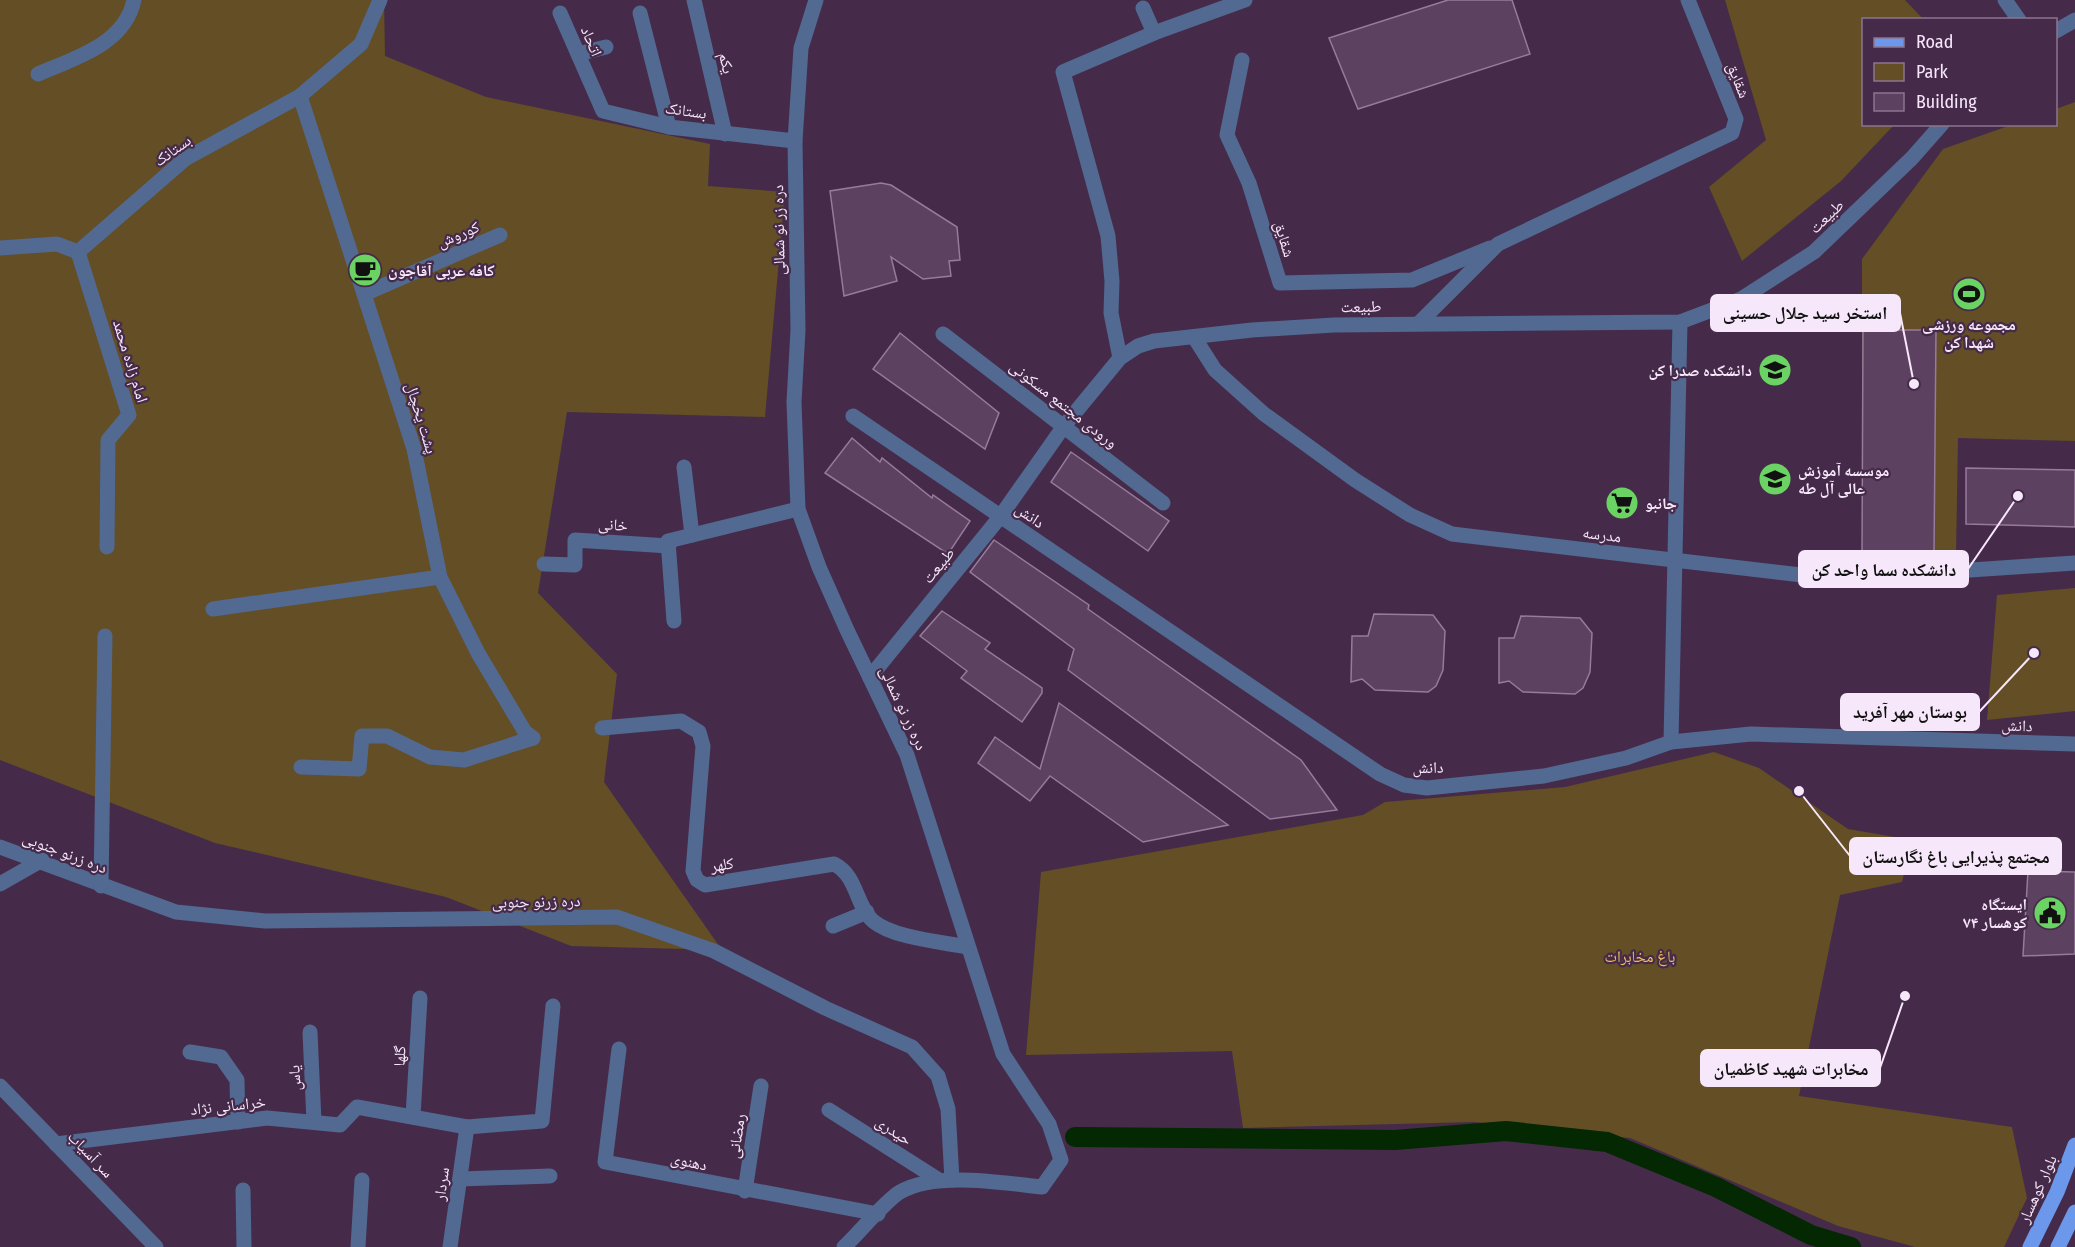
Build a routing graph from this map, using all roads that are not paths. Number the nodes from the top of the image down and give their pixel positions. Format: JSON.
{"nodes":[{"id":1,"x":134,"y":0,"type":"edge"},
{"id":2,"x":380,"y":0,"type":"edge"},
{"id":3,"x":694,"y":0,"type":"edge"},
{"id":4,"x":816,"y":0,"type":"edge"},
{"id":5,"x":1245,"y":0,"type":"edge"},
{"id":6,"x":1688,"y":0,"type":"edge"},
{"id":7,"x":2005,"y":0,"type":"edge"},
{"id":8,"x":1143,"y":8,"type":"dead end"},
{"id":9,"x":560,"y":13,"type":"dead end"},
{"id":10,"x":640,"y":13,"type":"dead end"},
{"id":11,"x":2018,"y":18,"type":"edge"},
{"id":12,"x":2075,"y":20,"type":"edge"},
{"id":13,"x":2057,"y":30,"type":"edge"},
{"id":14,"x":1154,"y":33,"type":"junction"},
{"id":15,"x":606,"y":47,"type":"dead end"},
{"id":16,"x":578,"y":54,"type":"junction"},
{"id":17,"x":1242,"y":60,"type":"dead end"},
{"id":18,"x":38,"y":74,"type":"dead end"},
{"id":19,"x":590,"y":84,"type":"joint"},
{"id":20,"x":300,"y":96,"type":"junction"},
{"id":21,"x":1940,"y":126,"type":"edge"},
{"id":22,"x":669,"y":127,"type":"junction"},
{"id":23,"x":725,"y":134,"type":"junction"},
{"id":24,"x":795,"y":141,"type":"junction"},
{"id":25,"x":500,"y":235,"type":"dead end"},
{"id":26,"x":1498,"y":244,"type":"junction"},
{"id":27,"x":1,"y":248,"type":"edge"},
{"id":28,"x":78,"y":252,"type":"junction"},
{"id":29,"x":364,"y":294,"type":"junction"},
{"id":30,"x":1680,"y":322,"type":"junction"},
{"id":31,"x":1419,"y":323,"type":"junction"},
{"id":32,"x":943,"y":334,"type":"dead end"},
{"id":33,"x":1194,"y":337,"type":"junction"},
{"id":34,"x":1120,"y":358,"type":"junction"},
{"id":35,"x":853,"y":416,"type":"dead end"},
{"id":36,"x":1064,"y":426,"type":"junction"},
{"id":37,"x":684,"y":467,"type":"dead end"},
{"id":38,"x":1163,"y":503,"type":"dead end"},
{"id":39,"x":798,"y":509,"type":"junction"},
{"id":40,"x":1000,"y":517,"type":"junction"},
{"id":41,"x":692,"y":535,"type":"junction"},
{"id":42,"x":669,"y":546,"type":"junction"},
{"id":43,"x":107,"y":547,"type":"dead end"},
{"id":44,"x":1676,"y":562,"type":"junction"},
{"id":45,"x":2075,"y":563,"type":"edge"},
{"id":46,"x":544,"y":564,"type":"dead end"},
{"id":47,"x":440,"y":577,"type":"junction"},
{"id":48,"x":213,"y":609,"type":"dead end"},
{"id":49,"x":674,"y":621,"type":"dead end"},
{"id":50,"x":105,"y":636,"type":"dead end"},
{"id":51,"x":870,"y":676,"type":"junction"},
{"id":52,"x":602,"y":728,"type":"dead end"},
{"id":53,"x":1671,"y":742,"type":"junction"},
{"id":54,"x":2075,"y":744,"type":"edge"},
{"id":55,"x":302,"y":767,"type":"dead end"},
{"id":56,"x":0,"y":847,"type":"edge"},
{"id":57,"x":42,"y":860,"type":"junction"},
{"id":58,"x":0,"y":884,"type":"edge"},
{"id":59,"x":101,"y":886,"type":"junction"},
{"id":60,"x":867,"y":912,"type":"junction"},
{"id":61,"x":833,"y":926,"type":"dead end"},
{"id":62,"x":968,"y":947,"type":"junction"},
{"id":63,"x":420,"y":998,"type":"dead end"},
{"id":64,"x":554,"y":1006,"type":"dead end"},
{"id":65,"x":310,"y":1032,"type":"dead end"},
{"id":66,"x":619,"y":1049,"type":"dead end"},
{"id":67,"x":190,"y":1052,"type":"dead end"},
{"id":68,"x":0,"y":1086,"type":"edge"},
{"id":69,"x":761,"y":1086,"type":"dead end"},
{"id":70,"x":829,"y":1110,"type":"dead end"},
{"id":71,"x":414,"y":1116,"type":"junction"},
{"id":72,"x":238,"y":1122,"type":"junction"},
{"id":73,"x":314,"y":1122,"type":"junction"},
{"id":74,"x":467,"y":1127,"type":"junction"},
{"id":75,"x":56,"y":1144,"type":"junction"},
{"id":76,"x":2075,"y":1145,"type":"edge"},
{"id":77,"x":550,"y":1176,"type":"dead end"},
{"id":78,"x":460,"y":1179,"type":"junction"},
{"id":79,"x":362,"y":1180,"type":"dead end"},
{"id":80,"x":946,"y":1180,"type":"junction"},
{"id":81,"x":243,"y":1190,"type":"dead end"},
{"id":82,"x":745,"y":1191,"type":"junction"},
{"id":83,"x":2075,"y":1212,"type":"edge"},
{"id":84,"x":878,"y":1214,"type":"junction"},
{"id":85,"x":156,"y":1247,"type":"edge"},
{"id":86,"x":244,"y":1247,"type":"edge"},
{"id":87,"x":358,"y":1247,"type":"edge"},
{"id":88,"x":450,"y":1247,"type":"edge"},
{"id":89,"x":844,"y":1247,"type":"edge"},
{"id":90,"x":2030,"y":1247,"type":"edge"},
{"id":91,"x":2058,"y":1247,"type":"edge"}],
"edges":[{"from":1,"to":18,"type":"street"},
{"from":2,"to":20,"type":"street","name":"بستانک"},
{"from":3,"to":23,"type":"street","name":"یکم"},
{"from":4,"to":24,"type":"street","name":"دره زر نو شمالی"},
{"from":5,"to":14,"type":"street"},
{"from":6,"to":26,"type":"street","name":"شقایق"},
{"from":7,"to":11,"type":"street"},
{"from":8,"to":14,"type":"street"},
{"from":9,"to":16,"type":"street","name":"اتحاد"},
{"from":10,"to":22,"type":"street"},
{"from":12,"to":13,"type":"street"},
{"from":14,"to":34,"type":"street"},
{"from":15,"to":16,"type":"street"},
{"from":16,"to":19,"type":"street","name":"اتحاد"},
{"from":17,"to":26,"type":"street","name":"شقایق"},
{"from":19,"to":22,"type":"street","name":"بستانک"},
{"from":20,"to":28,"type":"street","name":"بستانک"},
{"from":20,"to":29,"type":"street","name":"پشت یخچال"},
{"from":21,"to":30,"type":"street","name":"طبیعت"},
{"from":22,"to":23,"type":"street","name":"بستانک"},
{"from":23,"to":24,"type":"street","name":"بستانک"},
{"from":24,"to":39,"type":"street","name":"دره زر نو شمالی"},
{"from":25,"to":29,"type":"street","name":"کوروش"},
{"from":26,"to":31,"type":"street","name":"شقایق"},
{"from":27,"to":28,"type":"street"},
{"from":28,"to":43,"type":"street","name":"امام زاده محمد"},
{"from":29,"to":47,"type":"street","name":"پشت یخچال"},
{"from":30,"to":31,"type":"street","name":"طبیعت"},
{"from":30,"to":44,"type":"street"},
{"from":31,"to":33,"type":"street","name":"طبیعت"},
{"from":32,"to":36,"type":"street","name":"ورودی مجتمع مسکونی"},
{"from":33,"to":34,"type":"street","name":"طبیعت"},
{"from":33,"to":44,"type":"street","name":"مدرسه"},
{"from":34,"to":36,"type":"street","name":"طبیعت"},
{"from":35,"to":40,"type":"street","name":"دانش"},
{"from":36,"to":38,"type":"street","name":"ورودی مجتمع مسکونی"},
{"from":36,"to":40,"type":"street","name":"طبیعت"},
{"from":37,"to":41,"type":"street"},
{"from":39,"to":41,"type":"street","name":"خانی"},
{"from":39,"to":51,"type":"street","name":"دره زر نو شمالی"},
{"from":40,"to":51,"type":"street","name":"طبیعت"},
{"from":40,"to":53,"type":"street","name":"دانش"},
{"from":41,"to":42,"type":"street","name":"خانی"},
{"from":42,"to":46,"type":"street","name":"خانی"},
{"from":42,"to":49,"type":"street"},
{"from":44,"to":45,"type":"street","name":"مدرسه"},
{"from":44,"to":53,"type":"street"},
{"from":47,"to":48,"type":"street"},
{"from":47,"to":55,"type":"street","name":"پشت یخچال"},
{"from":50,"to":59,"type":"street"},
{"from":51,"to":62,"type":"street","name":"دره زر نو شمالی"},
{"from":52,"to":60,"type":"street","name":"کلهر"},
{"from":53,"to":54,"type":"street","name":"دانش"},
{"from":56,"to":57,"type":"street","name":"دره زرنو جنوبی"},
{"from":57,"to":58,"type":"street"},
{"from":57,"to":59,"type":"street","name":"دره زرنو جنوبی"},
{"from":59,"to":80,"type":"street","name":"دره زرنو جنوبی"},
{"from":60,"to":61,"type":"street"},
{"from":60,"to":62,"type":"street","name":"کلهر"},
{"from":62,"to":80,"type":"street","name":"دره زر نو شمالی"},
{"from":63,"to":71,"type":"street","name":"گلها"},
{"from":64,"to":74,"type":"street"},
{"from":65,"to":73,"type":"street","name":"یاس"},
{"from":66,"to":82,"type":"street","name":"دهنوی"},
{"from":67,"to":72,"type":"street"},
{"from":68,"to":75,"type":"street","name":"سر آسیاب"},
{"from":69,"to":82,"type":"street","name":"رمضانی"},
{"from":70,"to":80,"type":"street","name":"حیدری"},
{"from":71,"to":73,"type":"street","name":"خراسانی نژاد"},
{"from":71,"to":74,"type":"street","name":"خراسانی نژاد"},
{"from":72,"to":73,"type":"street","name":"خراسانی نژاد"},
{"from":72,"to":75,"type":"street","name":"خراسانی نژاد"},
{"from":74,"to":78,"type":"street","name":"سردار"},
{"from":75,"to":85,"type":"street","name":"سر آسیاب"},
{"from":76,"to":90,"type":"main road","name":"بلوار کوهسار"},
{"from":77,"to":78,"type":"street"},
{"from":78,"to":88,"type":"street","name":"سردار"},
{"from":79,"to":87,"type":"street"},
{"from":80,"to":84,"type":"street","name":"دره زر نو شمالی"},
{"from":81,"to":86,"type":"street"},
{"from":82,"to":84,"type":"street","name":"دهنوی"},
{"from":83,"to":91,"type":"main road"},
{"from":84,"to":89,"type":"street","name":"دره زر نو شمالی"}]}
